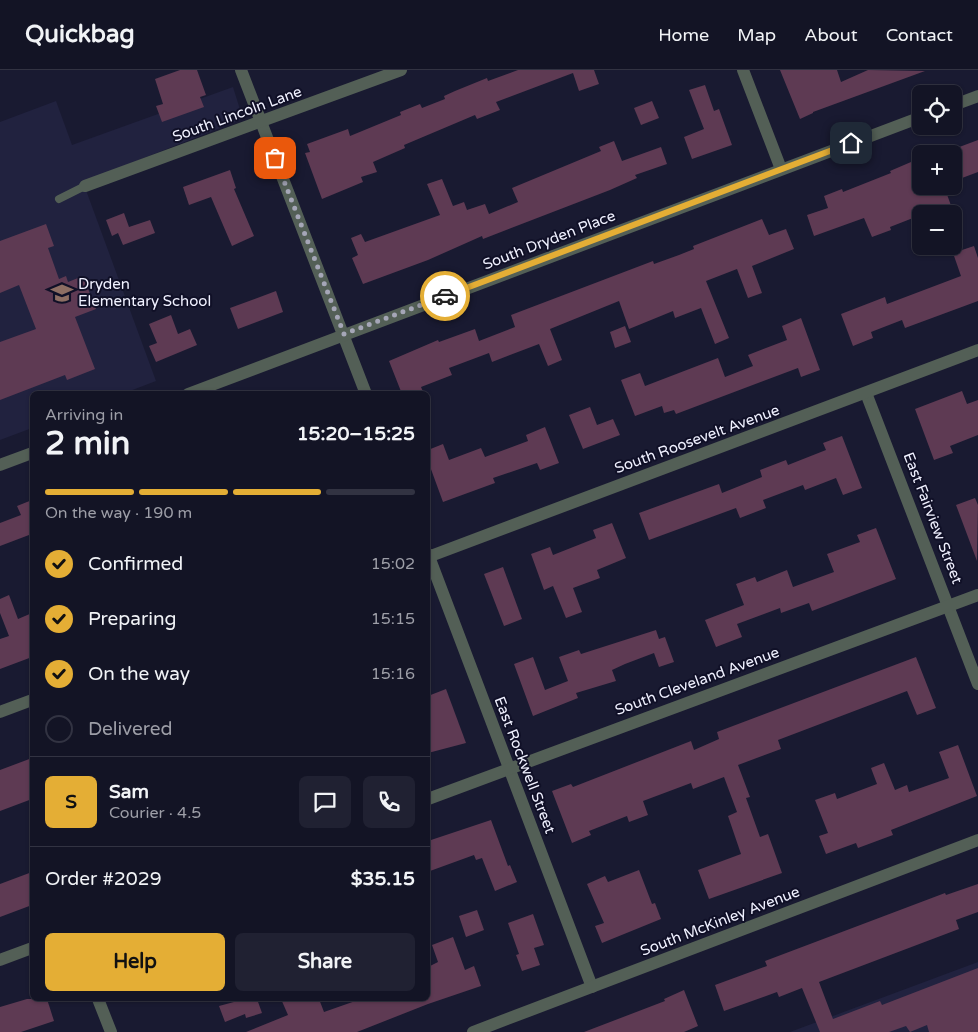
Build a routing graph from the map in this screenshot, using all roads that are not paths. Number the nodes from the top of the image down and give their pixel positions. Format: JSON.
{"nodes":[{"id":1,"x":241,"y":70,"type":"edge"},
{"id":2,"x":401,"y":70,"type":"edge"},
{"id":3,"x":743,"y":70,"type":"edge"},
{"id":4,"x":978,"y":96,"type":"edge"},
{"id":5,"x":962,"y":102,"type":"edge"},
{"id":6,"x":912,"y":120,"type":"edge"},
{"id":7,"x":261,"y":123,"type":"junction"},
{"id":8,"x":781,"y":169,"type":"junction"},
{"id":9,"x":85,"y":186,"type":"joint"},
{"id":10,"x":59,"y":199,"type":"dead end"},
{"id":11,"x":344,"y":334,"type":"junction"},
{"id":12,"x":978,"y":350,"type":"edge"},
{"id":13,"x":196,"y":391,"type":"edge"},
{"id":14,"x":365,"y":391,"type":"edge"},
{"id":15,"x":866,"y":393,"type":"junction"},
{"id":16,"x":30,"y":454,"type":"edge"},
{"id":17,"x":0,"y":465,"type":"edge"},
{"id":18,"x":430,"y":555,"type":"edge"},
{"id":19,"x":430,"y":561,"type":"edge"},
{"id":20,"x":978,"y":595,"type":"edge"},
{"id":21,"x":949,"y":606,"type":"junction"},
{"id":22,"x":978,"y":684,"type":"edge"},
{"id":23,"x":30,"y":701,"type":"edge"},
{"id":24,"x":0,"y":712,"type":"edge"},
{"id":25,"x":508,"y":768,"type":"junction"},
{"id":26,"x":430,"y":798,"type":"edge"},
{"id":27,"x":978,"y":840,"type":"edge"},
{"id":28,"x":30,"y":949,"type":"edge"},
{"id":29,"x":0,"y":960,"type":"edge"},
{"id":30,"x":592,"y":987,"type":"junction"},
{"id":31,"x":99,"y":1001,"type":"edge"},
{"id":32,"x":111,"y":1032,"type":"edge"},
{"id":33,"x":473,"y":1032,"type":"edge"}],
"edges":[{"from":1,"to":7,"type":"street"},
{"from":2,"to":7,"type":"street","name":"South Lincoln Lane"},
{"from":3,"to":8,"type":"street"},
{"from":4,"to":5,"type":"street"},
{"from":6,"to":8,"type":"street","name":"South Dryden Place"},
{"from":7,"to":9,"type":"street","name":"South Lincoln Lane"},
{"from":7,"to":11,"type":"street"},
{"from":8,"to":11,"type":"street","name":"South Dryden Place"},
{"from":9,"to":10,"type":"lane"},
{"from":11,"to":13,"type":"street","name":"South Dryden Place"},
{"from":11,"to":14,"type":"street"},
{"from":12,"to":15,"type":"street","name":"South Roosevelt Avenue"},
{"from":15,"to":18,"type":"street","name":"South Roosevelt Avenue"},
{"from":15,"to":21,"type":"street","name":"East Fairview Street"},
{"from":16,"to":17,"type":"street"},
{"from":19,"to":25,"type":"street","name":"East Rockwell Street"},
{"from":20,"to":21,"type":"street","name":"South Cleveland Avenue"},
{"from":21,"to":22,"type":"street","name":"East Fairview Street"},
{"from":21,"to":25,"type":"street","name":"South Cleveland Avenue"},
{"from":23,"to":24,"type":"street"},
{"from":25,"to":26,"type":"street","name":"South Cleveland Avenue"},
{"from":25,"to":30,"type":"street","name":"East Rockwell Street"},
{"from":27,"to":30,"type":"street","name":"South McKinley Avenue"},
{"from":28,"to":29,"type":"street"},
{"from":30,"to":33,"type":"street","name":"South McKinley Avenue"},
{"from":31,"to":32,"type":"street"}]}
